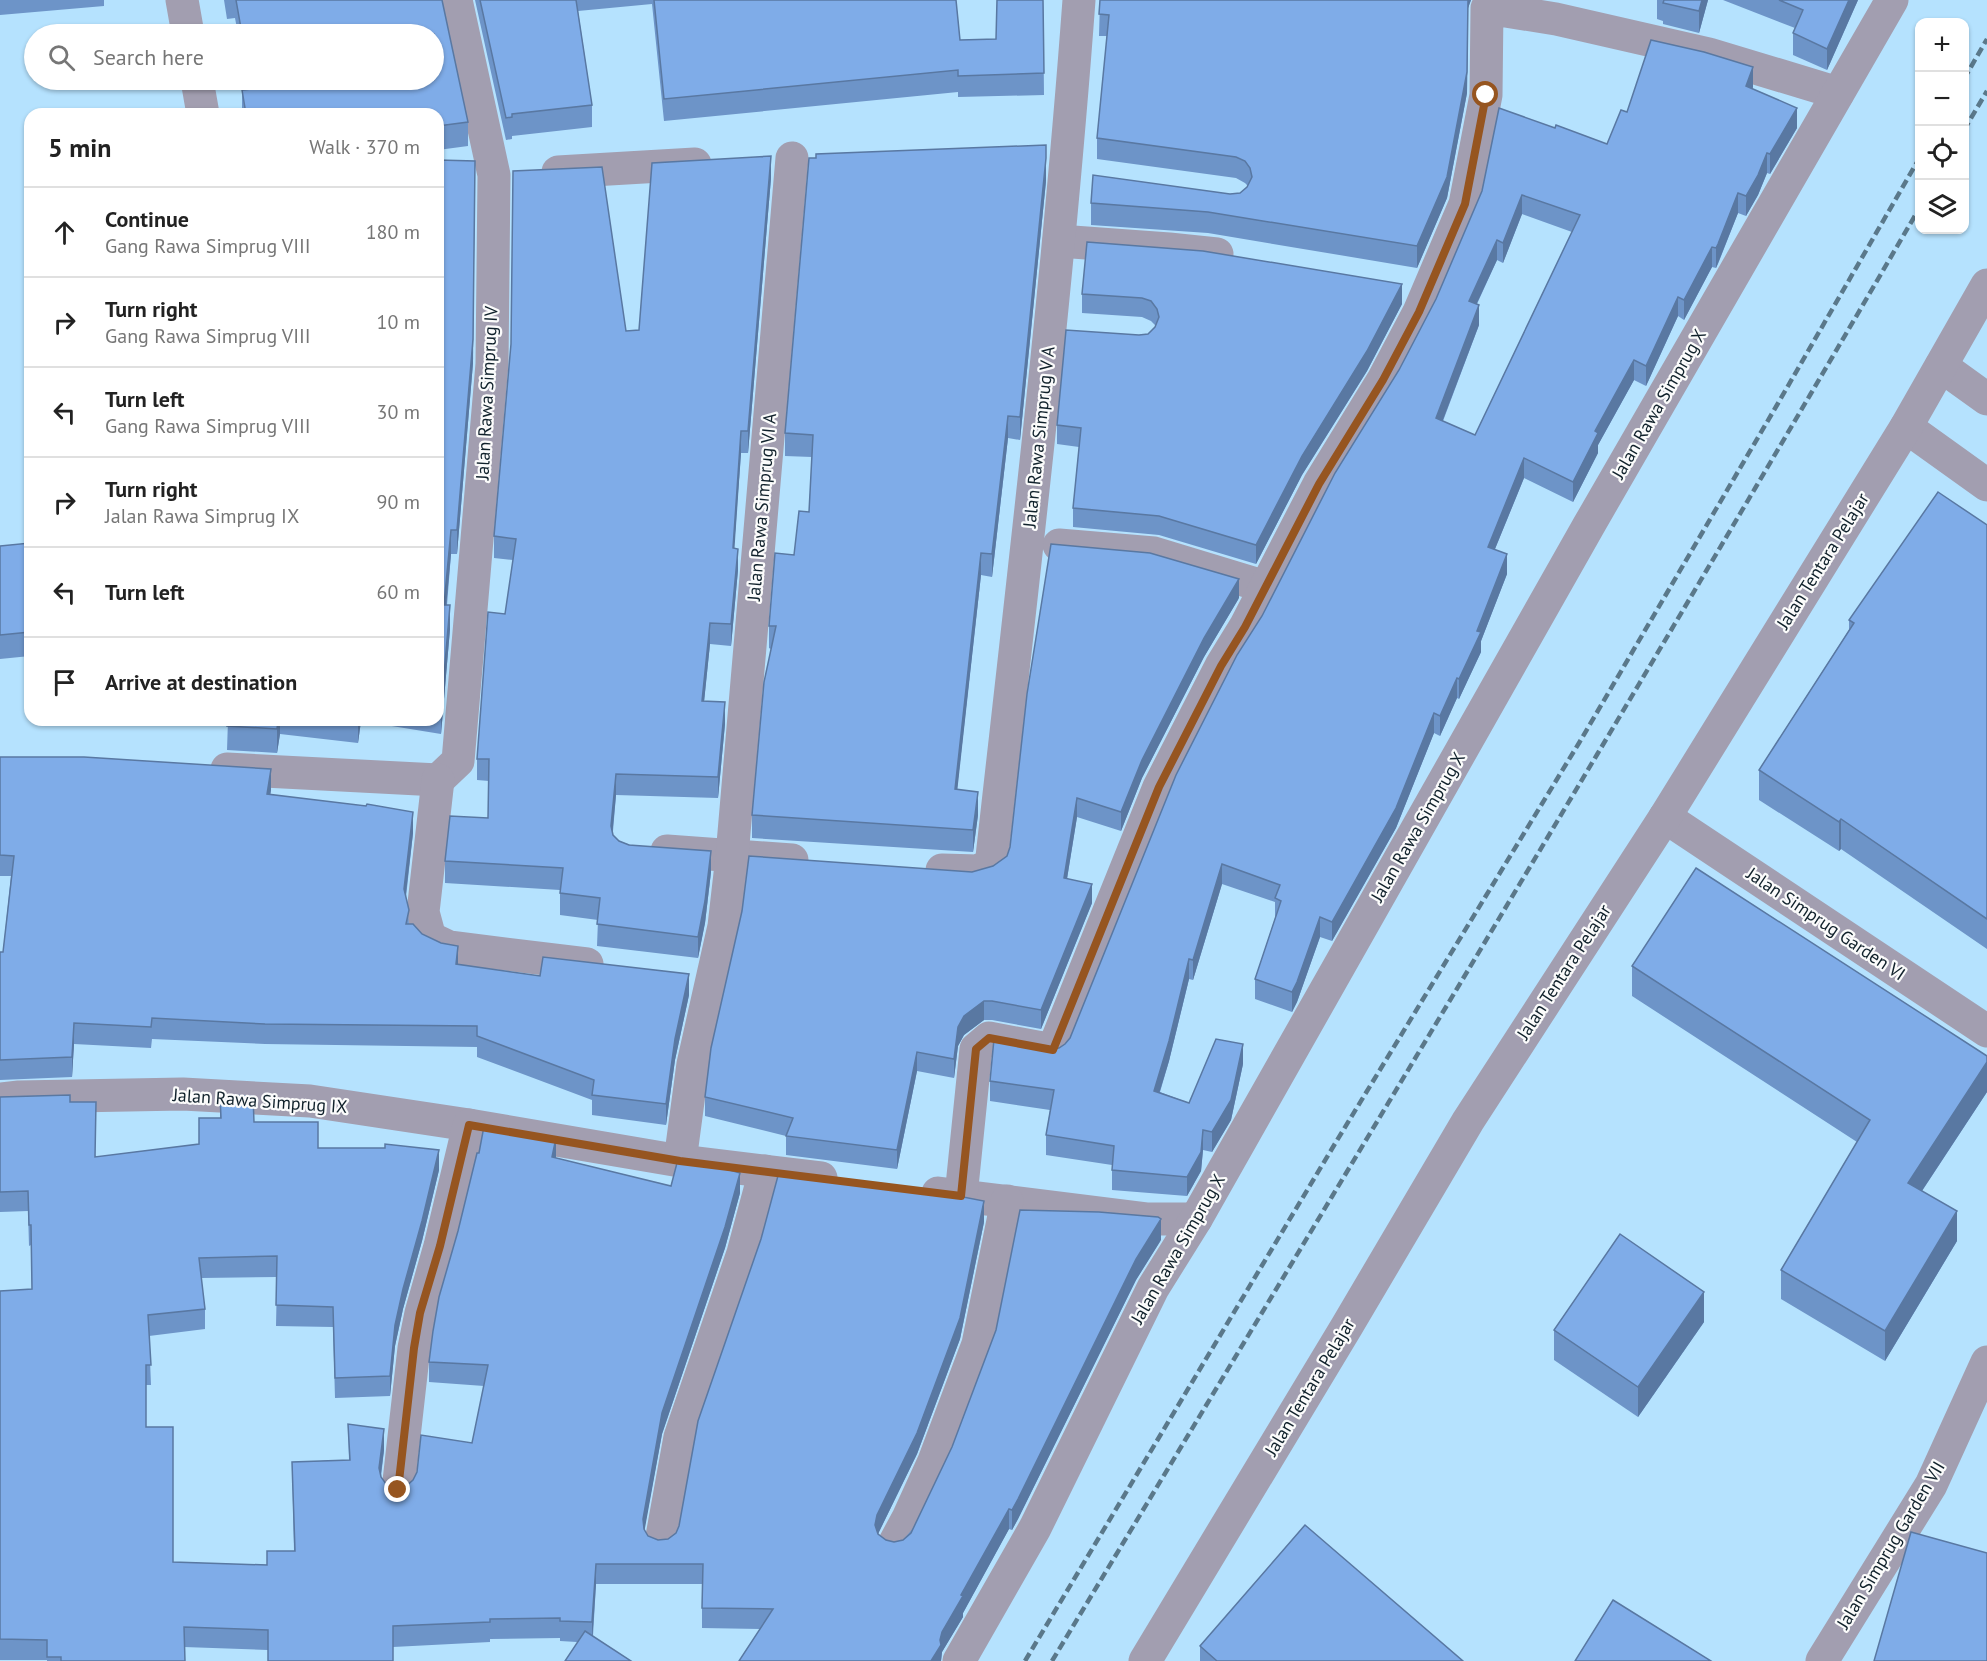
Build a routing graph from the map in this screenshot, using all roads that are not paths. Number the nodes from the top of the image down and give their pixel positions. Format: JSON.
{"nodes":[{"id":1,"x":182,"y":0,"type":"edge"},
{"id":2,"x":456,"y":0,"type":"edge"},
{"id":3,"x":1079,"y":0,"type":"edge"},
{"id":4,"x":1892,"y":0,"type":"edge"},
{"id":5,"x":186,"y":24,"type":"edge"},
{"id":6,"x":199,"y":90,"type":"edge"},
{"id":7,"x":1838,"y":93,"type":"junction"},
{"id":8,"x":202,"y":108,"type":"edge"},
{"id":9,"x":1034,"y":149,"type":"edge"},
{"id":10,"x":826,"y":157,"type":"edge"},
{"id":11,"x":792,"y":158,"type":"junction"},
{"id":12,"x":757,"y":160,"type":"edge"},
{"id":13,"x":1066,"y":161,"type":"junction"},
{"id":14,"x":722,"y":162,"type":"edge"},
{"id":15,"x":494,"y":176,"type":"junction"},
{"id":16,"x":1098,"y":179,"type":"edge"},
{"id":17,"x":1059,"y":242,"type":"junction"},
{"id":18,"x":1248,"y":259,"type":"edge"},
{"id":19,"x":1395,"y":283,"type":"edge"},
{"id":20,"x":1987,"y":285,"type":"edge"},
{"id":21,"x":1429,"y":289,"type":"junction"},
{"id":22,"x":1050,"y":330,"type":"junction"},
{"id":23,"x":1083,"y":332,"type":"edge"},
{"id":24,"x":1941,"y":366,"type":"junction"},
{"id":25,"x":1987,"y":399,"type":"edge"},
{"id":26,"x":1906,"y":427,"type":"junction"},
{"id":27,"x":1987,"y":485,"type":"edge"},
{"id":28,"x":1028,"y":542,"type":"junction"},
{"id":29,"x":1266,"y":587,"type":"junction"},
{"id":30,"x":196,"y":767,"type":"edge"},
{"id":31,"x":438,"y":780,"type":"junction"},
{"id":32,"x":1665,"y":817,"type":"junction"},
{"id":33,"x":642,"y":849,"type":"edge"},
{"id":34,"x":732,"y":856,"type":"junction"},
{"id":35,"x":824,"y":862,"type":"edge"},
{"id":36,"x":915,"y":868,"type":"edge"},
{"id":37,"x":611,"y":967,"type":"edge"},
{"id":38,"x":679,"y":975,"type":"edge"},
{"id":39,"x":713,"y":979,"type":"junction"},
{"id":40,"x":1987,"y":1031,"type":"edge"},
{"id":41,"x":10,"y":1098,"type":"edge"},
{"id":42,"x":469,"y":1125,"type":"junction"},
{"id":43,"x":680,"y":1161,"type":"junction"},
{"id":44,"x":765,"y":1171,"type":"junction"},
{"id":45,"x":846,"y":1181,"type":"edge"},
{"id":46,"x":903,"y":1188,"type":"edge"},
{"id":47,"x":961,"y":1196,"type":"junction"},
{"id":48,"x":1006,"y":1201,"type":"junction"},
{"id":49,"x":1196,"y":1219,"type":"junction"},
{"id":50,"x":1987,"y":1362,"type":"edge"},
{"id":51,"x":398,"y":1490,"type":"edge"},
{"id":52,"x":661,"y":1542,"type":"edge"},
{"id":53,"x":894,"y":1544,"type":"edge"},
{"id":54,"x":959,"y":1661,"type":"edge"},
{"id":55,"x":1144,"y":1661,"type":"edge"},
{"id":56,"x":1822,"y":1661,"type":"edge"}],
"edges":[{"from":1,"to":5,"type":"street"},
{"from":2,"to":15,"type":"street","name":"Jalan Rawa Simprug IV"},
{"from":3,"to":13,"type":"street","name":"Jalan Rawa Simprug V A"},
{"from":4,"to":7,"type":"street","name":"Jalan Rawa Simprug X"},
{"from":6,"to":8,"type":"street"},
{"from":7,"to":21,"type":"street"},
{"from":7,"to":49,"type":"street","name":"Jalan Rawa Simprug X"},
{"from":9,"to":13,"type":"street"},
{"from":10,"to":11,"type":"street"},
{"from":11,"to":12,"type":"street"},
{"from":11,"to":34,"type":"street","name":"Jalan Rawa Simprug VI A"},
{"from":13,"to":16,"type":"street"},
{"from":13,"to":17,"type":"street","name":"Jalan Rawa Simprug V A"},
{"from":14,"to":15,"type":"street"},
{"from":15,"to":31,"type":"street","name":"Jalan Rawa Simprug IV"},
{"from":17,"to":18,"type":"street"},
{"from":17,"to":22,"type":"street","name":"Jalan Rawa Simprug V A"},
{"from":19,"to":21,"type":"street"},
{"from":20,"to":24,"type":"street","name":"Jalan Tentara Pelajar"},
{"from":21,"to":29,"type":"street"},
{"from":22,"to":23,"type":"street"},
{"from":22,"to":28,"type":"street","name":"Jalan Rawa Simprug V A"},
{"from":24,"to":25,"type":"street"},
{"from":24,"to":26,"type":"street","name":"Jalan Tentara Pelajar"},
{"from":26,"to":27,"type":"street"},
{"from":26,"to":32,"type":"street","name":"Jalan Tentara Pelajar"},
{"from":28,"to":29,"type":"street"},
{"from":28,"to":36,"type":"street","name":"Jalan Rawa Simprug V A"},
{"from":29,"to":47,"type":"street"},
{"from":30,"to":31,"type":"street"},
{"from":31,"to":37,"type":"street"},
{"from":32,"to":40,"type":"street","name":"Jalan Simprug Garden VI"},
{"from":32,"to":55,"type":"street","name":"Jalan Tentara Pelajar"},
{"from":33,"to":34,"type":"street"},
{"from":34,"to":35,"type":"street"},
{"from":34,"to":39,"type":"street","name":"Jalan Rawa Simprug VI A"},
{"from":38,"to":39,"type":"street"},
{"from":39,"to":43,"type":"street","name":"Jalan Rawa Simprug VI A"},
{"from":41,"to":42,"type":"street","name":"Jalan Rawa Simprug IX"},
{"from":42,"to":43,"type":"street","name":"Jalan Rawa Simprug IX"},
{"from":42,"to":51,"type":"street"},
{"from":43,"to":44,"type":"street","name":"Jalan Rawa Simprug IX"},
{"from":44,"to":45,"type":"street","name":"Jalan Rawa Simprug IX"},
{"from":44,"to":52,"type":"street"},
{"from":46,"to":47,"type":"street"},
{"from":47,"to":48,"type":"street"},
{"from":48,"to":49,"type":"street"},
{"from":48,"to":53,"type":"street"},
{"from":49,"to":54,"type":"street","name":"Jalan Rawa Simprug X"},
{"from":50,"to":56,"type":"street","name":"Jalan Simprug Garden VII"}]}
